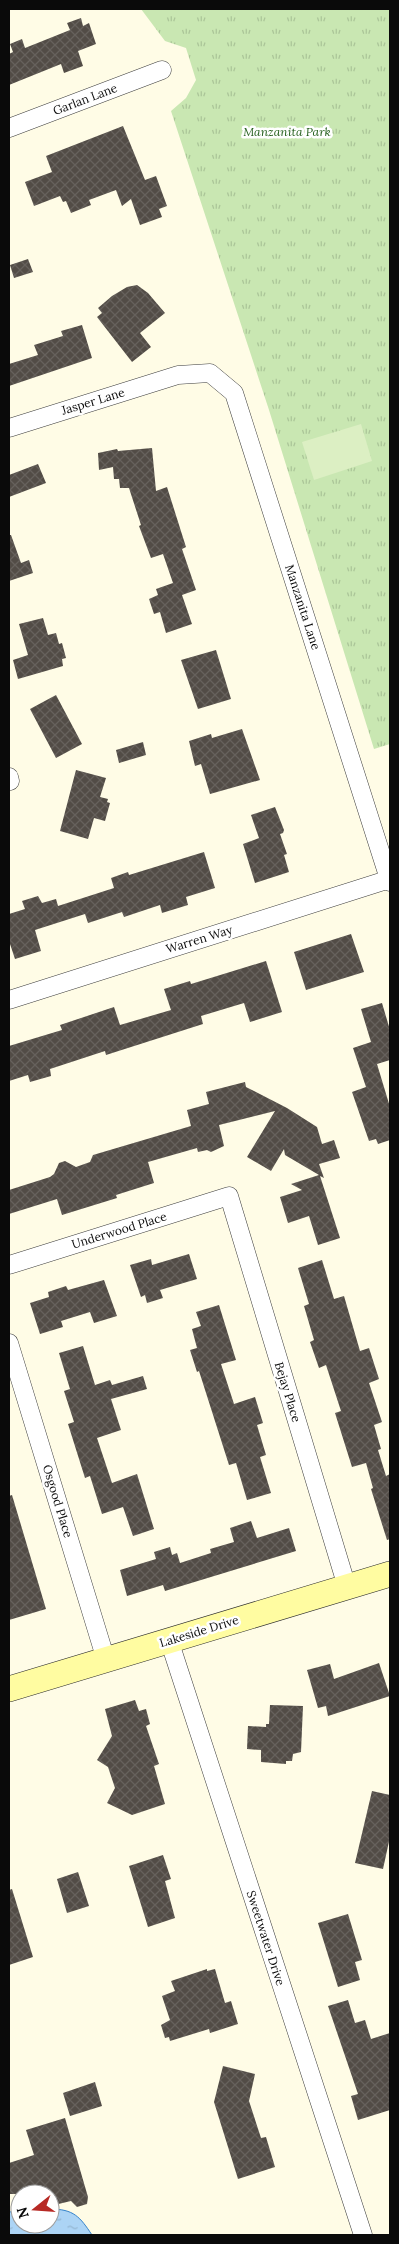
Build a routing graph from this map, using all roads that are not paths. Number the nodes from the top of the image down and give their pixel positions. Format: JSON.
{"nodes":[{"id":1,"x":162,"y":70,"type":"dead end"},
{"id":2,"x":9,"y":128,"type":"edge"},
{"id":3,"x":178,"y":375,"type":"joint"},
{"id":4,"x":9,"y":428,"type":"edge"},
{"id":5,"x":390,"y":880,"type":"edge"},
{"id":6,"x":9,"y":1000,"type":"edge"},
{"id":7,"x":229,"y":1196,"type":"joint"},
{"id":8,"x":9,"y":1264,"type":"edge"},
{"id":9,"x":9,"y":1344,"type":"edge"},
{"id":10,"x":390,"y":1574,"type":"edge"},
{"id":11,"x":347,"y":1587,"type":"junction"},
{"id":12,"x":169,"y":1640,"type":"junction"},
{"id":13,"x":106,"y":1660,"type":"junction"},
{"id":14,"x":9,"y":1688,"type":"edge"},
{"id":15,"x":363,"y":2235,"type":"edge"}],
"edges":[{"from":1,"to":2,"type":"street","name":"Garlan Lane"},
{"from":3,"to":4,"type":"street","name":"Jasper Lane"},
{"from":3,"to":5,"type":"street","name":"Manzanita Lane"},
{"from":5,"to":6,"type":"street","name":"Warren Way"},
{"from":7,"to":8,"type":"street","name":"Underwood Place"},
{"from":7,"to":11,"type":"street","name":"Bejay Place"},
{"from":9,"to":13,"type":"street","name":"Osgood Place"},
{"from":10,"to":11,"type":"main road","name":"Lakeside Drive"},
{"from":11,"to":12,"type":"main road","name":"Lakeside Drive"},
{"from":12,"to":13,"type":"main road","name":"Lakeside Drive"},
{"from":12,"to":15,"type":"street","name":"Sweetwater Drive"},
{"from":13,"to":14,"type":"main road","name":"Lakeside Drive"}]}
